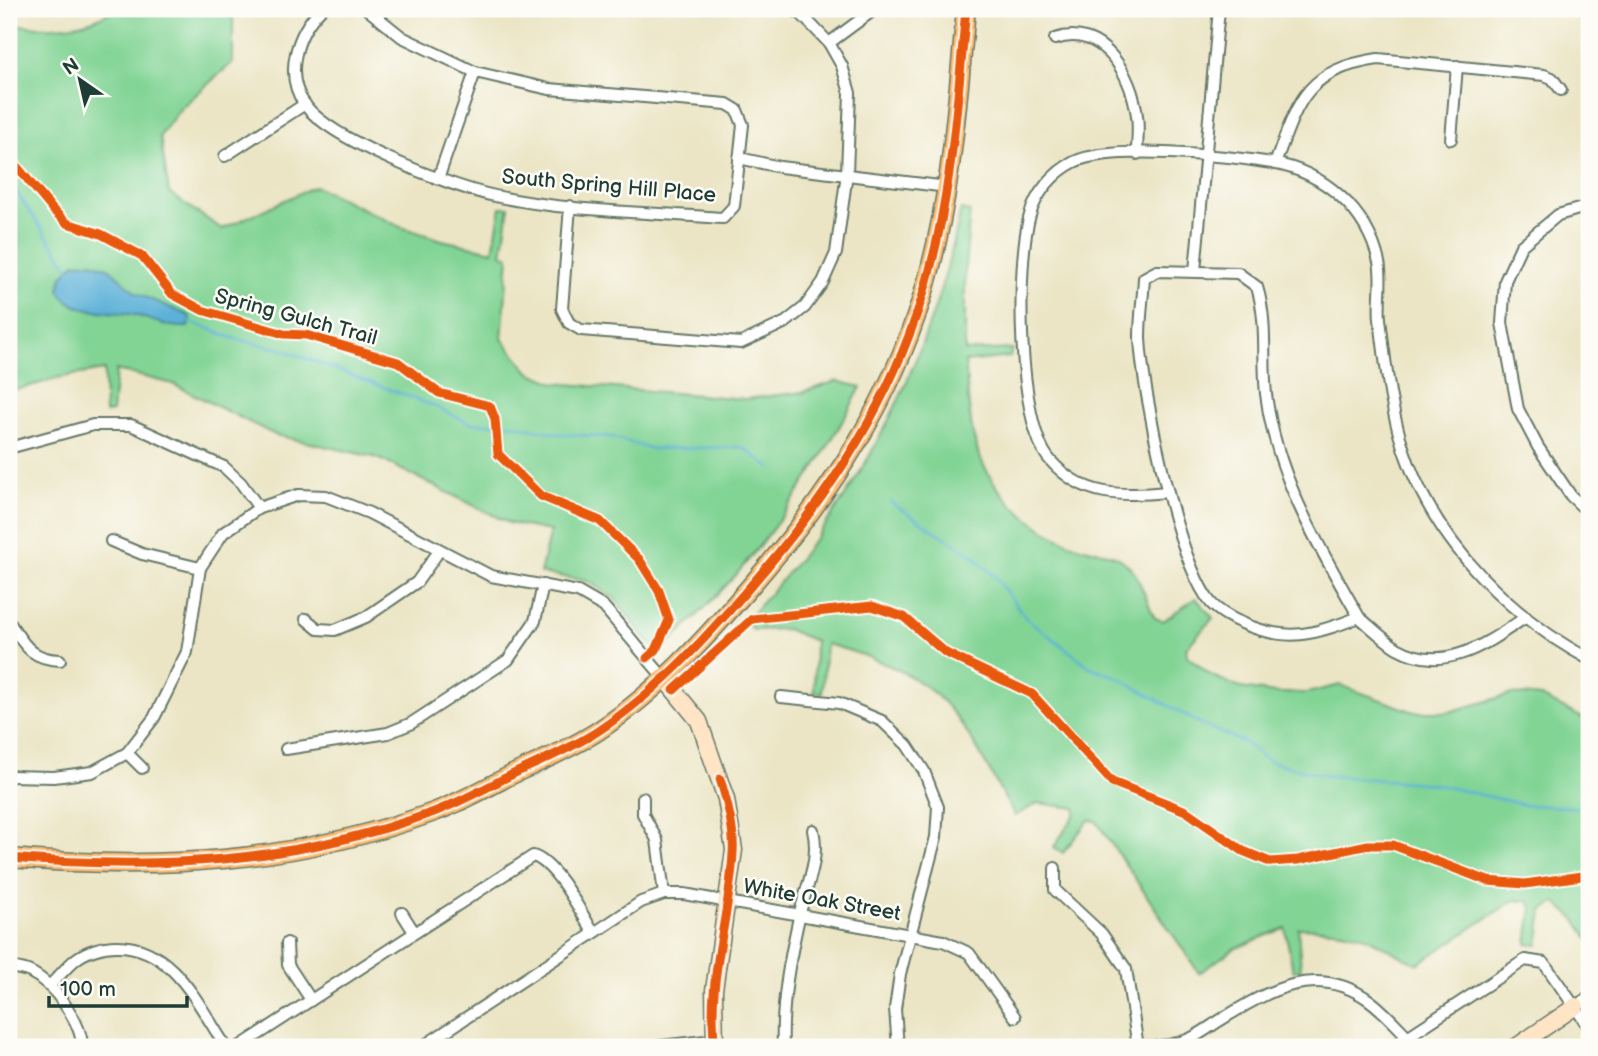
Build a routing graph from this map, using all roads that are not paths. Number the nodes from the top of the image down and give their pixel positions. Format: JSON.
{"nodes":[{"id":1,"x":321,"y":9,"type":"edge"},
{"id":2,"x":367,"y":9,"type":"edge"},
{"id":3,"x":791,"y":9,"type":"edge"},
{"id":4,"x":875,"y":9,"type":"edge"},
{"id":5,"x":965,"y":9,"type":"edge"},
{"id":6,"x":1219,"y":9,"type":"edge"},
{"id":7,"x":1055,"y":39,"type":"dead end"},
{"id":8,"x":830,"y":43,"type":"junction"},
{"id":9,"x":1457,"y":66,"type":"junction"},
{"id":10,"x":475,"y":72,"type":"junction"},
{"id":11,"x":1561,"y":90,"type":"dead end"},
{"id":12,"x":305,"y":104,"type":"junction"},
{"id":13,"x":1451,"y":139,"type":"dead end"},
{"id":14,"x":1136,"y":154,"type":"junction"},
{"id":15,"x":225,"y":156,"type":"dead end"},
{"id":16,"x":739,"y":158,"type":"junction"},
{"id":17,"x":1205,"y":158,"type":"junction"},
{"id":18,"x":1275,"y":164,"type":"junction"},
{"id":19,"x":847,"y":173,"type":"junction"},
{"id":20,"x":438,"y":179,"type":"junction"},
{"id":21,"x":948,"y":187,"type":"junction"},
{"id":22,"x":570,"y":206,"type":"junction"},
{"id":23,"x":1589,"y":206,"type":"edge"},
{"id":24,"x":1195,"y":271,"type":"junction"},
{"id":25,"x":9,"y":448,"type":"edge"},
{"id":26,"x":1168,"y":492,"type":"junction"},
{"id":27,"x":259,"y":508,"type":"junction"},
{"id":28,"x":1589,"y":513,"type":"edge"},
{"id":29,"x":111,"y":541,"type":"dead end"},
{"id":30,"x":439,"y":551,"type":"junction"},
{"id":31,"x":200,"y":568,"type":"junction"},
{"id":32,"x":542,"y":585,"type":"junction"},
{"id":33,"x":1359,"y":617,"type":"junction"},
{"id":34,"x":1527,"y":617,"type":"junction"},
{"id":35,"x":306,"y":619,"type":"dead end"},
{"id":36,"x":9,"y":622,"type":"edge"},
{"id":37,"x":1589,"y":659,"type":"edge"},
{"id":38,"x":60,"y":660,"type":"dead end"},
{"id":39,"x":663,"y":677,"type":"junction"},
{"id":40,"x":781,"y":697,"type":"dead end"},
{"id":41,"x":286,"y":749,"type":"dead end"},
{"id":42,"x":127,"y":753,"type":"junction"},
{"id":43,"x":142,"y":768,"type":"dead end"},
{"id":44,"x":9,"y":776,"type":"edge"},
{"id":45,"x":643,"y":798,"type":"dead end"},
{"id":46,"x":813,"y":830,"type":"dead end"},
{"id":47,"x":9,"y":858,"type":"edge"},
{"id":48,"x":1055,"y":868,"type":"dead end"},
{"id":49,"x":664,"y":894,"type":"junction"},
{"id":50,"x":728,"y":902,"type":"junction"},
{"id":51,"x":401,"y":913,"type":"dead end"},
{"id":52,"x":800,"y":915,"type":"junction"},
{"id":53,"x":414,"y":932,"type":"junction"},
{"id":54,"x":593,"y":932,"type":"junction"},
{"id":55,"x":909,"y":935,"type":"junction"},
{"id":56,"x":287,"y":943,"type":"dead end"},
{"id":57,"x":9,"y":967,"type":"edge"},
{"id":58,"x":49,"y":986,"type":"junction"},
{"id":59,"x":311,"y":1000,"type":"junction"},
{"id":60,"x":1582,"y":1002,"type":"edge"},
{"id":61,"x":1016,"y":1017,"type":"dead end"},
{"id":62,"x":1589,"y":1027,"type":"edge"},
{"id":63,"x":1408,"y":1037,"type":"junction"},
{"id":64,"x":714,"y":1044,"type":"edge"},
{"id":65,"x":1138,"y":1046,"type":"edge"},
{"id":66,"x":82,"y":1047,"type":"edge"},
{"id":67,"x":226,"y":1047,"type":"edge"},
{"id":68,"x":239,"y":1047,"type":"edge"},
{"id":69,"x":422,"y":1047,"type":"edge"},
{"id":70,"x":651,"y":1047,"type":"edge"},
{"id":71,"x":783,"y":1047,"type":"edge"},
{"id":72,"x":898,"y":1047,"type":"edge"},
{"id":73,"x":1392,"y":1047,"type":"edge"},
{"id":74,"x":1516,"y":1047,"type":"edge"}],
"edges":[{"from":1,"to":12,"type":"street"},
{"from":2,"to":10,"type":"street"},
{"from":3,"to":8,"type":"street"},
{"from":4,"to":8,"type":"street"},
{"from":5,"to":21,"type":"main road"},
{"from":6,"to":17,"type":"street"},
{"from":7,"to":14,"type":"street"},
{"from":8,"to":19,"type":"street"},
{"from":9,"to":11,"type":"street"},
{"from":9,"to":13,"type":"street"},
{"from":9,"to":18,"type":"street"},
{"from":10,"to":16,"type":"street"},
{"from":10,"to":20,"type":"street"},
{"from":12,"to":15,"type":"street"},
{"from":12,"to":20,"type":"street","name":"South Spring Hill Place"},
{"from":14,"to":17,"type":"street"},
{"from":14,"to":26,"type":"street"},
{"from":16,"to":19,"type":"street"},
{"from":16,"to":22,"type":"street","name":"South Spring Hill Place"},
{"from":17,"to":18,"type":"street"},
{"from":17,"to":24,"type":"street"},
{"from":18,"to":34,"type":"street"},
{"from":19,"to":21,"type":"street"},
{"from":19,"to":22,"type":"street"},
{"from":20,"to":22,"type":"street","name":"South Spring Hill Place"},
{"from":21,"to":39,"type":"main road"},
{"from":23,"to":28,"type":"street"},
{"from":24,"to":26,"type":"street"},
{"from":24,"to":33,"type":"street"},
{"from":25,"to":27,"type":"street"},
{"from":26,"to":33,"type":"street"},
{"from":27,"to":30,"type":"street"},
{"from":27,"to":31,"type":"street"},
{"from":29,"to":31,"type":"street"},
{"from":30,"to":32,"type":"street"},
{"from":30,"to":35,"type":"street"},
{"from":31,"to":42,"type":"street"},
{"from":32,"to":39,"type":"street"},
{"from":32,"to":41,"type":"street"},
{"from":33,"to":34,"type":"street"},
{"from":34,"to":37,"type":"street"},
{"from":36,"to":38,"type":"street"},
{"from":39,"to":47,"type":"main road"},
{"from":39,"to":50,"type":"street"},
{"from":40,"to":55,"type":"street"},
{"from":42,"to":43,"type":"street"},
{"from":42,"to":44,"type":"street"},
{"from":45,"to":49,"type":"street"},
{"from":46,"to":52,"type":"street"},
{"from":48,"to":65,"type":"street"},
{"from":49,"to":50,"type":"street","name":"White Oak Street"},
{"from":49,"to":54,"type":"street"},
{"from":50,"to":52,"type":"street","name":"White Oak Street"},
{"from":50,"to":64,"type":"street"},
{"from":51,"to":53,"type":"street"},
{"from":52,"to":55,"type":"street","name":"White Oak Street"},
{"from":52,"to":71,"type":"street"},
{"from":53,"to":54,"type":"street"},
{"from":53,"to":59,"type":"street"},
{"from":54,"to":69,"type":"street"},
{"from":55,"to":61,"type":"street","name":"White Oak Street"},
{"from":55,"to":72,"type":"street"},
{"from":56,"to":59,"type":"street"},
{"from":57,"to":58,"type":"street"},
{"from":58,"to":66,"type":"street"},
{"from":58,"to":67,"type":"street"},
{"from":59,"to":68,"type":"street"},
{"from":60,"to":62,"type":"street"},
{"from":60,"to":63,"type":"street"},
{"from":60,"to":74,"type":"street"},
{"from":63,"to":65,"type":"street"},
{"from":63,"to":73,"type":"street"},
{"from":64,"to":70,"type":"street"}]}
